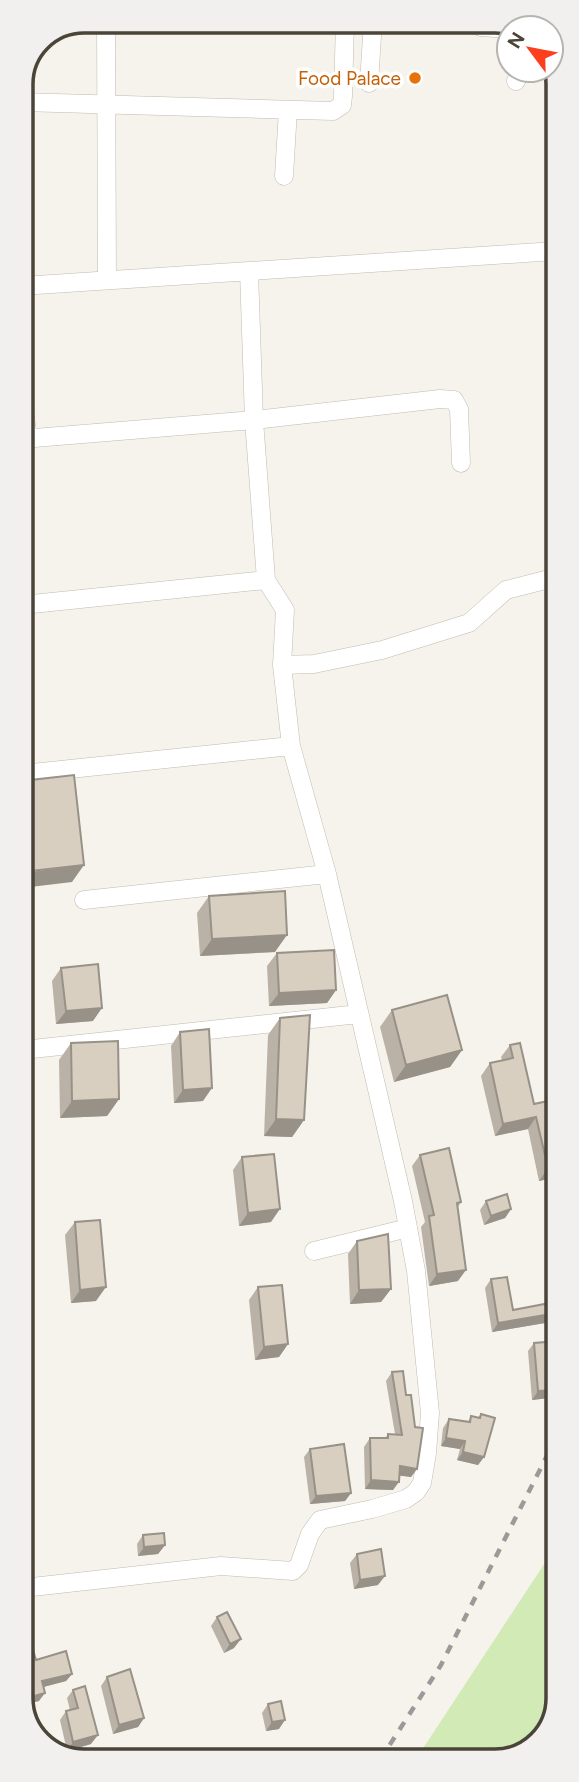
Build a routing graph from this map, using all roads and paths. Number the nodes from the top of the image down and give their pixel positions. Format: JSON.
{"nodes":[{"id":1,"x":106,"y":33,"type":"edge"},
{"id":2,"x":345,"y":33,"type":"edge"},
{"id":3,"x":372,"y":33,"type":"edge"},
{"id":4,"x":369,"y":83,"type":"dead end"},
{"id":5,"x":33,"y":103,"type":"edge"},
{"id":6,"x":108,"y":105,"type":"junction"},
{"id":7,"x":288,"y":110,"type":"junction"},
{"id":8,"x":284,"y":176,"type":"dead end"},
{"id":9,"x":546,"y":252,"type":"edge"},
{"id":10,"x":249,"y":271,"type":"junction"},
{"id":11,"x":107,"y":280,"type":"junction"},
{"id":12,"x":33,"y":285,"type":"edge"},
{"id":13,"x":254,"y":420,"type":"junction"},
{"id":14,"x":33,"y":437,"type":"edge"},
{"id":15,"x":461,"y":463,"type":"dead end"},
{"id":16,"x":266,"y":580,"type":"junction"},
{"id":17,"x":546,"y":580,"type":"edge"},
{"id":18,"x":33,"y":604,"type":"edge"},
{"id":19,"x":282,"y":665,"type":"junction"},
{"id":20,"x":291,"y":746,"type":"junction"},
{"id":21,"x":33,"y":773,"type":"edge"},
{"id":22,"x":327,"y":874,"type":"junction"},
{"id":23,"x":84,"y":900,"type":"dead end"},
{"id":24,"x":359,"y":1014,"type":"junction"},
{"id":25,"x":33,"y":1049,"type":"edge"},
{"id":26,"x":408,"y":1228,"type":"junction"},
{"id":27,"x":314,"y":1251,"type":"dead end"},
{"id":28,"x":33,"y":1587,"type":"edge"}],
"edges":[{"from":1,"to":6,"type":"street"},
{"from":2,"to":7,"type":"street"},
{"from":3,"to":4,"type":"street"},
{"from":5,"to":6,"type":"street"},
{"from":6,"to":7,"type":"street"},
{"from":6,"to":11,"type":"street"},
{"from":7,"to":8,"type":"street"},
{"from":9,"to":10,"type":"street"},
{"from":10,"to":11,"type":"street"},
{"from":10,"to":13,"type":"street"},
{"from":11,"to":12,"type":"street"},
{"from":13,"to":14,"type":"street"},
{"from":13,"to":15,"type":"street"},
{"from":13,"to":16,"type":"street"},
{"from":16,"to":18,"type":"street"},
{"from":16,"to":19,"type":"street"},
{"from":17,"to":19,"type":"street"},
{"from":19,"to":20,"type":"street"},
{"from":20,"to":21,"type":"street"},
{"from":20,"to":22,"type":"street"},
{"from":22,"to":23,"type":"street"},
{"from":22,"to":24,"type":"street"},
{"from":24,"to":25,"type":"street"},
{"from":24,"to":26,"type":"street"},
{"from":26,"to":27,"type":"street"},
{"from":26,"to":28,"type":"street"}]}
